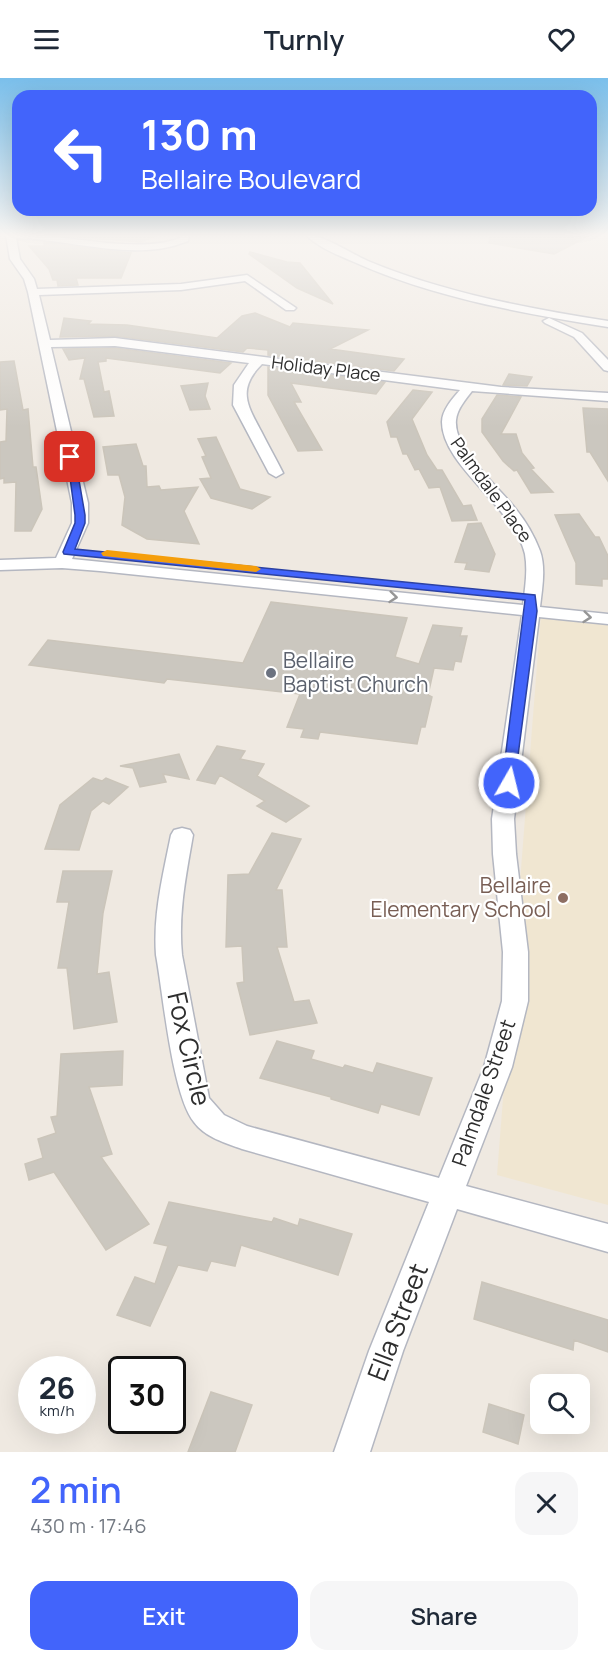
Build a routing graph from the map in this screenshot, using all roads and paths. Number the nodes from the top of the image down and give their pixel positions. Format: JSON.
{"nodes":[{"id":1,"x":35,"y":299,"type":"edge"},
{"id":2,"x":277,"y":299,"type":"edge"},
{"id":3,"x":478,"y":299,"type":"edge"},
{"id":4,"x":290,"y":308,"type":"dead end"},
{"id":5,"x":520,"y":309,"type":"junction"},
{"id":6,"x":587,"y":321,"type":"junction"},
{"id":7,"x":578,"y":335,"type":"junction"},
{"id":8,"x":602,"y":337,"type":"edge"},
{"id":9,"x":44,"y":344,"type":"junction"},
{"id":10,"x":259,"y":360,"type":"junction"},
{"id":11,"x":608,"y":367,"type":"edge"},
{"id":12,"x":468,"y":387,"type":"junction"},
{"id":13,"x":608,"y":397,"type":"edge"},
{"id":14,"x":276,"y":473,"type":"dead end"},
{"id":15,"x":0,"y":553,"type":"edge"},
{"id":16,"x":65,"y":557,"type":"junction"},
{"id":17,"x":0,"y":565,"type":"edge"},
{"id":18,"x":531,"y":604,"type":"junction"},
{"id":19,"x":608,"y":605,"type":"edge"},
{"id":20,"x":608,"y":620,"type":"edge"},
{"id":21,"x":182,"y":835,"type":"dead end"},
{"id":22,"x":447,"y":1194,"type":"junction"},
{"id":23,"x":608,"y":1238,"type":"edge"},
{"id":24,"x":352,"y":1452,"type":"edge"}],
"edges":[{"from":1,"to":9,"type":"street"},
{"from":2,"to":4,"type":"street"},
{"from":3,"to":5,"type":"street"},
{"from":5,"to":6,"type":"street"},
{"from":5,"to":7,"type":"street"},
{"from":6,"to":7,"type":"street"},
{"from":6,"to":8,"type":"street"},
{"from":7,"to":8,"type":"street"},
{"from":8,"to":11,"type":"street"},
{"from":9,"to":10,"type":"street","name":"Holiday Place"},
{"from":9,"to":16,"type":"street"},
{"from":10,"to":12,"type":"street","name":"Holiday Place"},
{"from":10,"to":14,"type":"street"},
{"from":12,"to":13,"type":"street","name":"Holiday Place"},
{"from":12,"to":18,"type":"street","name":"Palmdale Place"},
{"from":15,"to":16,"type":"street"},
{"from":16,"to":17,"type":"street"},
{"from":16,"to":18,"type":"street"},
{"from":18,"to":19,"type":"street"},
{"from":18,"to":20,"type":"street","one_way":true},
{"from":18,"to":22,"type":"street","name":"Palmdale Street"},
{"from":21,"to":22,"type":"street","name":"Fox Circle"},
{"from":22,"to":23,"type":"street","name":"Fox Circle"},
{"from":22,"to":24,"type":"street","name":"Ella Street"}]}
